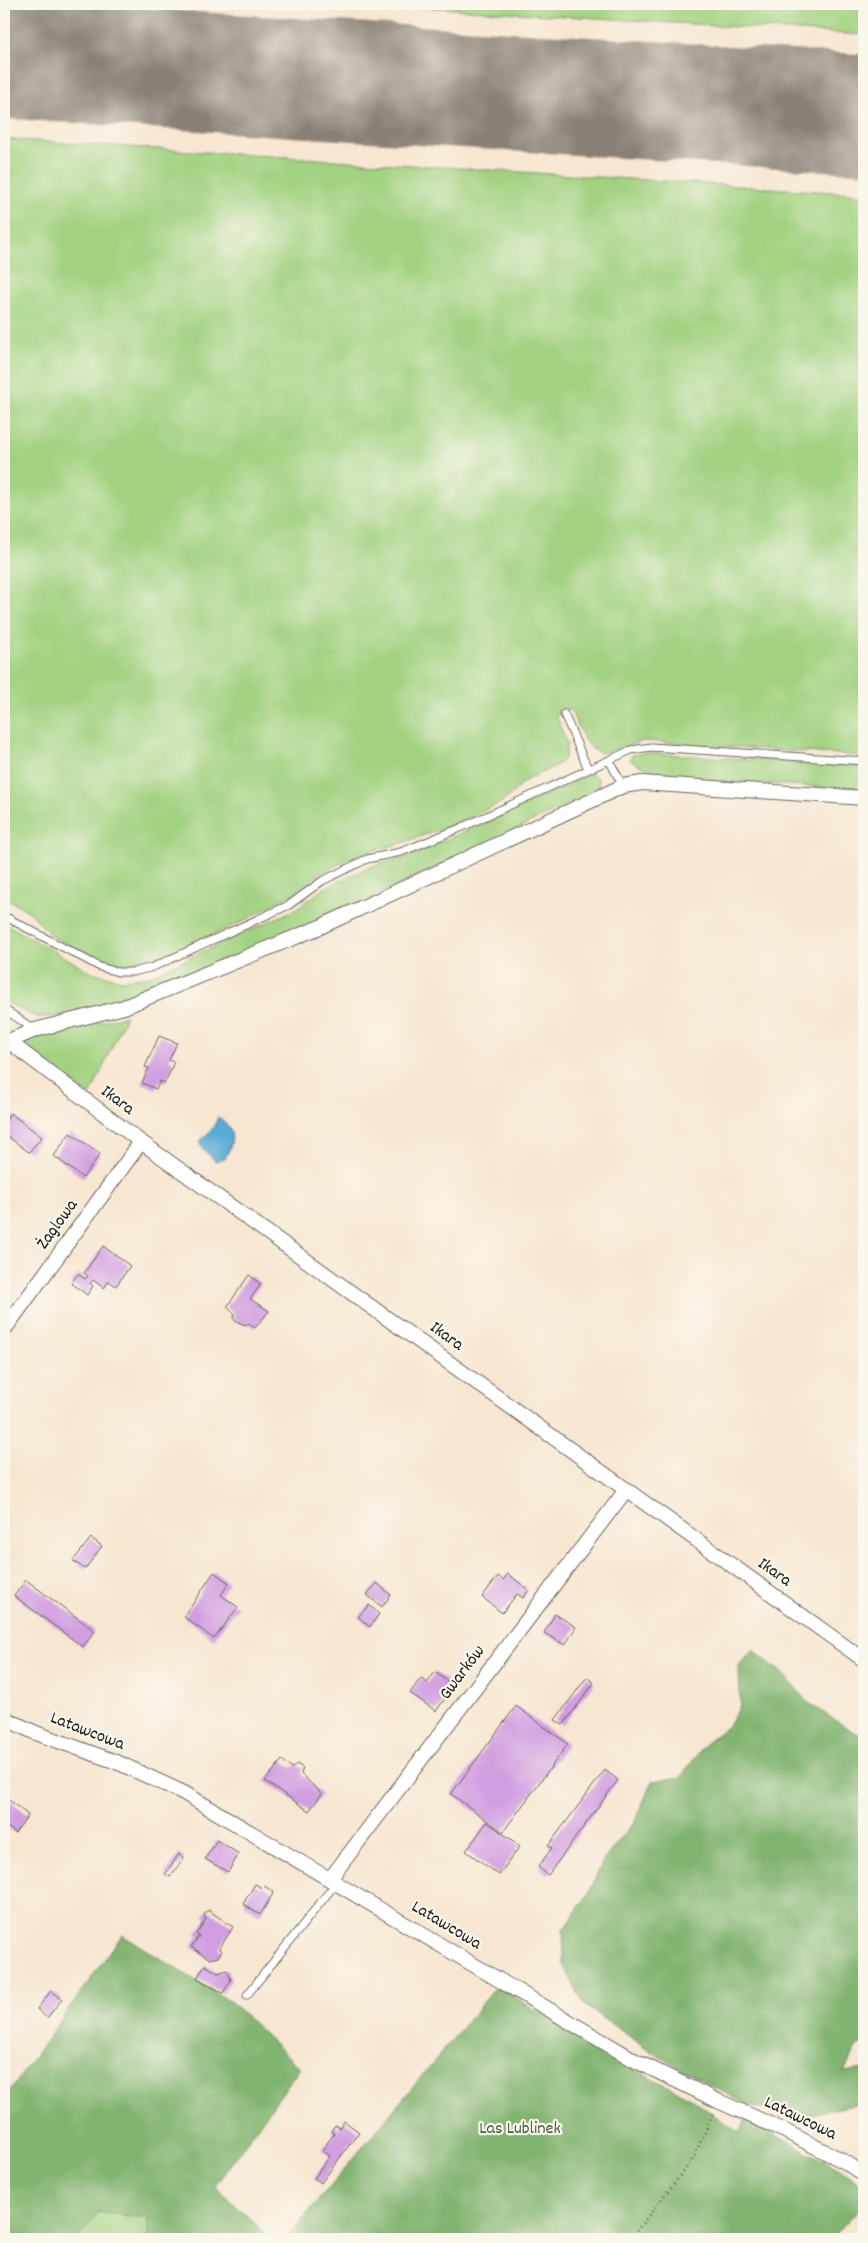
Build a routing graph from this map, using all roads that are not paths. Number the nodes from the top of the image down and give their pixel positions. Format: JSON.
{"nodes":[{"id":1,"x":564,"y":714,"type":"dead end"},
{"id":2,"x":609,"y":760,"type":"junction"},
{"id":3,"x":864,"y":761,"type":"edge"},
{"id":4,"x":588,"y":769,"type":"junction"},
{"id":5,"x":623,"y":786,"type":"junction"},
{"id":6,"x":864,"y":798,"type":"edge"},
{"id":7,"x":4,"y":916,"type":"edge"},
{"id":8,"x":4,"y":1009,"type":"edge"},
{"id":9,"x":35,"y":1030,"type":"junction"},
{"id":10,"x":6,"y":1042,"type":"edge"},
{"id":11,"x":141,"y":1142,"type":"junction"},
{"id":12,"x":4,"y":1330,"type":"edge"},
{"id":13,"x":626,"y":1490,"type":"junction"},
{"id":14,"x":864,"y":1660,"type":"edge"},
{"id":15,"x":4,"y":1718,"type":"edge"},
{"id":16,"x":333,"y":1881,"type":"junction"},
{"id":17,"x":247,"y":1995,"type":"dead end"},
{"id":18,"x":864,"y":2175,"type":"edge"}],
"edges":[{"from":1,"to":4,"type":"lane"},
{"from":2,"to":3,"type":"lane"},
{"from":2,"to":4,"type":"lane"},
{"from":2,"to":5,"type":"lane"},
{"from":4,"to":7,"type":"lane"},
{"from":5,"to":6,"type":"street"},
{"from":5,"to":9,"type":"street"},
{"from":8,"to":9,"type":"lane"},
{"from":9,"to":10,"type":"street"},
{"from":10,"to":11,"type":"street","name":"Ikara"},
{"from":11,"to":12,"type":"street","name":"Żaglowa"},
{"from":11,"to":13,"type":"street","name":"Ikara"},
{"from":13,"to":14,"type":"street","name":"Ikara"},
{"from":13,"to":16,"type":"street","name":"Gwarków"},
{"from":15,"to":16,"type":"street","name":"Latawcowa"},
{"from":16,"to":17,"type":"lane"},
{"from":16,"to":18,"type":"street","name":"Latawcowa"}]}
